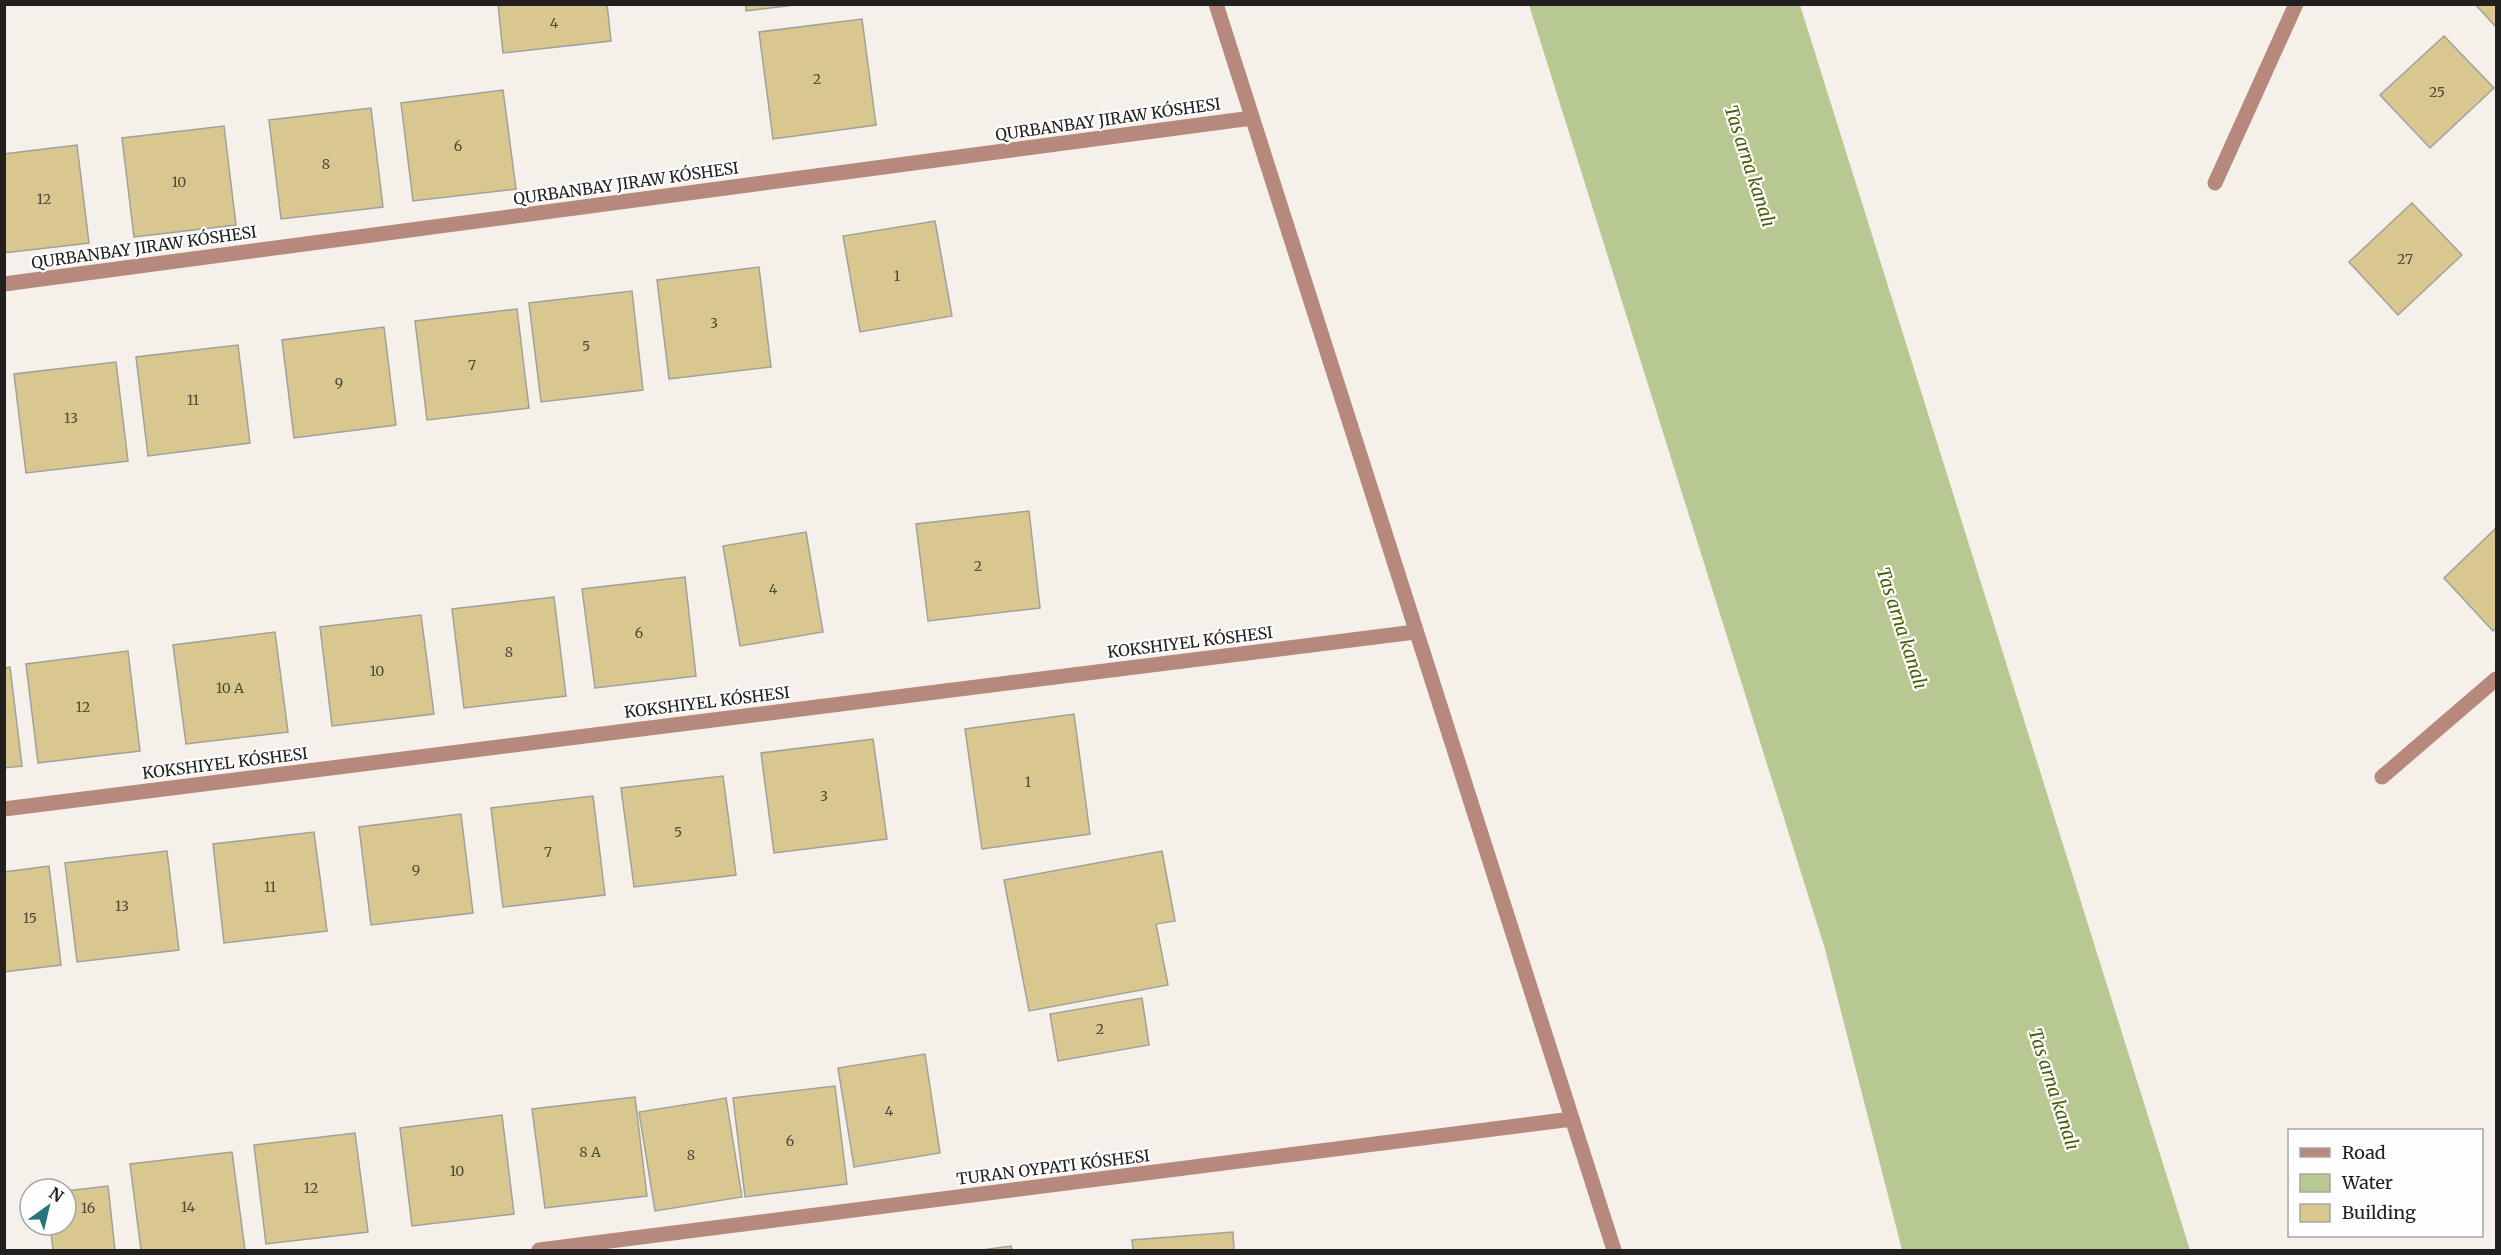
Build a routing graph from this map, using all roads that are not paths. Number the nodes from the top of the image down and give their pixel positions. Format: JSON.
{"nodes":[{"id":1,"x":1216,"y":4,"type":"edge"},
{"id":2,"x":2296,"y":4,"type":"edge"},
{"id":3,"x":1252,"y":118,"type":"junction"},
{"id":4,"x":2215,"y":183,"type":"dead end"},
{"id":5,"x":4,"y":284,"type":"edge"},
{"id":6,"x":1415,"y":632,"type":"junction"},
{"id":7,"x":2496,"y":678,"type":"edge"},
{"id":8,"x":2382,"y":777,"type":"dead end"},
{"id":9,"x":4,"y":809,"type":"edge"},
{"id":10,"x":1572,"y":1119,"type":"junction"},
{"id":11,"x":539,"y":1251,"type":"edge"},
{"id":12,"x":1614,"y":1251,"type":"edge"}],
"edges":[{"from":1,"to":3,"type":"street"},
{"from":2,"to":4,"type":"street"},
{"from":3,"to":5,"type":"street"},
{"from":3,"to":6,"type":"street"},
{"from":6,"to":9,"type":"street","name":"KOKSHIYEL KÓSHESI"},
{"from":6,"to":10,"type":"street"},
{"from":7,"to":8,"type":"street"},
{"from":10,"to":11,"type":"street"},
{"from":10,"to":12,"type":"street"}]}
